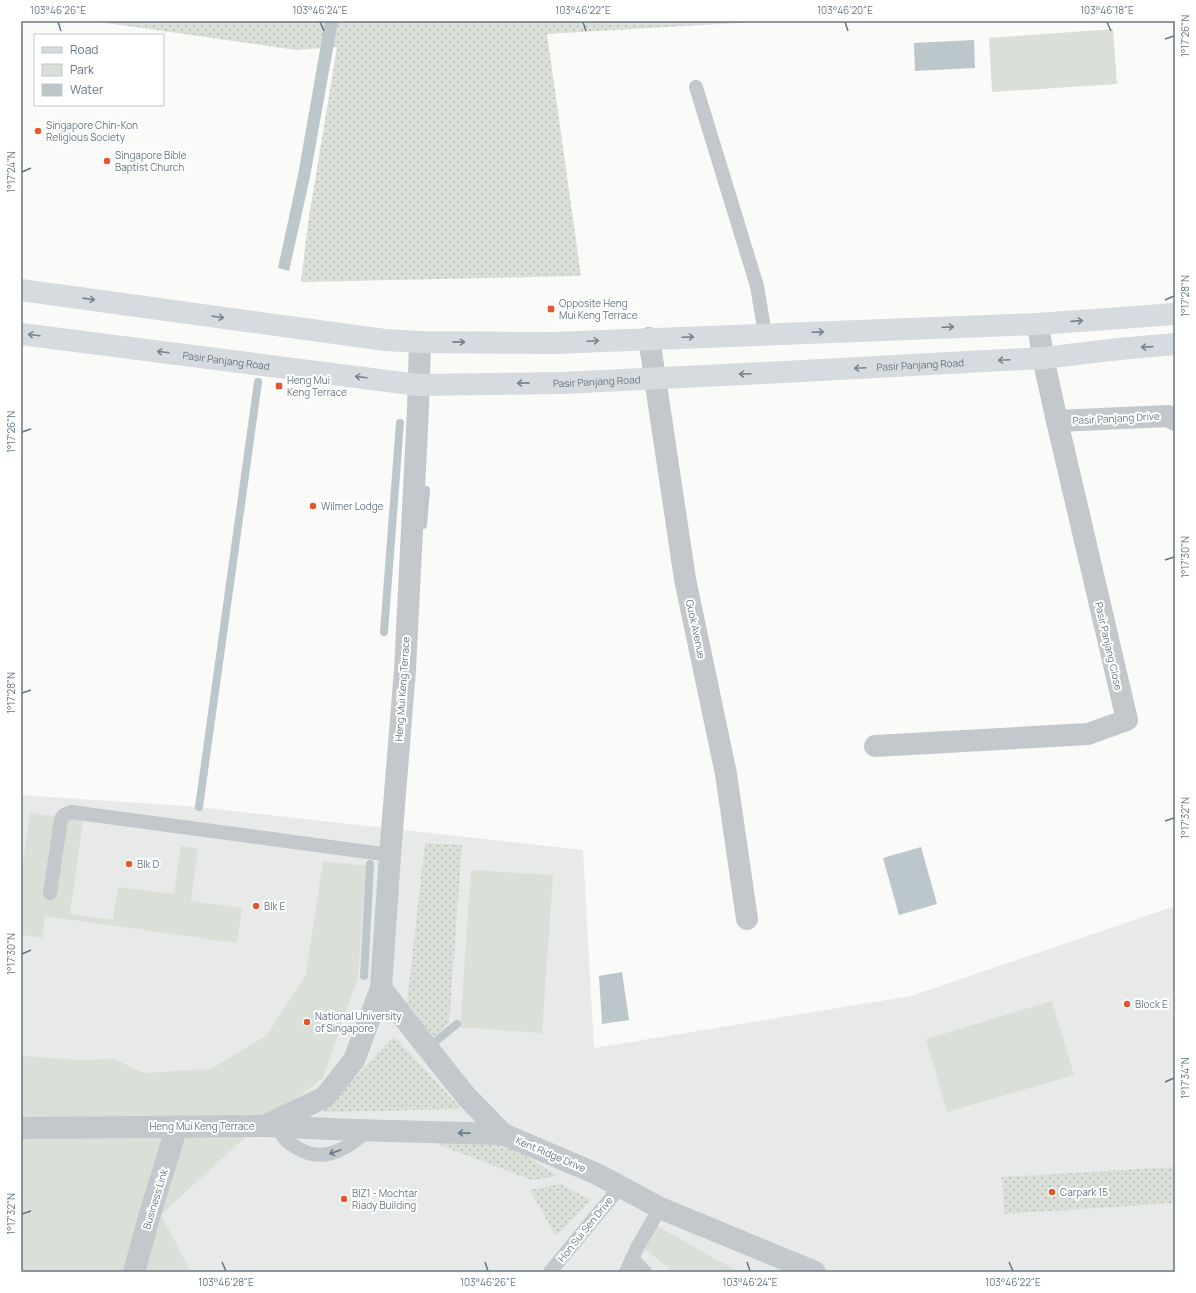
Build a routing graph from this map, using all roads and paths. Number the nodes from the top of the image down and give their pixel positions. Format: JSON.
{"nodes":[{"id":1,"x":696,"y":87,"type":"dead end"},
{"id":2,"x":21,"y":290,"type":"edge"},
{"id":3,"x":1175,"y":314,"type":"edge"},
{"id":4,"x":1038,"y":324,"type":"junction"},
{"id":5,"x":21,"y":334,"type":"edge"},
{"id":6,"x":765,"y":334,"type":"junction"},
{"id":7,"x":649,"y":338,"type":"junction"},
{"id":8,"x":420,"y":342,"type":"junction"},
{"id":9,"x":1175,"y":344,"type":"edge"},
{"id":10,"x":1043,"y":358,"type":"junction"},
{"id":11,"x":656,"y":378,"type":"junction"},
{"id":12,"x":418,"y":385,"type":"junction"},
{"id":13,"x":1175,"y":420,"type":"edge"},
{"id":14,"x":1057,"y":421,"type":"junction"},
{"id":15,"x":875,"y":746,"type":"dead end"},
{"id":16,"x":390,"y":855,"type":"junction"},
{"id":17,"x":50,"y":893,"type":"dead end"},
{"id":18,"x":747,"y":918,"type":"dead end"},
{"id":19,"x":381,"y":988,"type":"junction"},
{"id":20,"x":177,"y":1126,"type":"junction"},
{"id":21,"x":271,"y":1126,"type":"junction"},
{"id":22,"x":21,"y":1128,"type":"edge"},
{"id":23,"x":503,"y":1134,"type":"junction"},
{"id":24,"x":620,"y":1187,"type":"junction"},
{"id":25,"x":660,"y":1208,"type":"junction"},
{"id":26,"x":632,"y":1259,"type":"junction"},
{"id":27,"x":134,"y":1272,"type":"edge"},
{"id":28,"x":550,"y":1272,"type":"edge"},
{"id":29,"x":626,"y":1272,"type":"edge"},
{"id":30,"x":645,"y":1272,"type":"edge"},
{"id":31,"x":815,"y":1272,"type":"edge"}],
"edges":[{"from":1,"to":6,"type":"lane"},
{"from":2,"to":8,"type":"main road","one_way":true},
{"from":4,"to":3,"type":"main road","one_way":true},
{"from":6,"to":4,"type":"main road","one_way":true},
{"from":4,"to":10,"type":"street","name":"Pasir Panjang Close"},
{"from":12,"to":5,"type":"main road","name":"Pasir Panjang Road","one_way":true},
{"from":7,"to":6,"type":"main road","one_way":true},
{"from":8,"to":7,"type":"main road","one_way":true},
{"from":7,"to":11,"type":"street","name":"Guok Avenue"},
{"from":8,"to":12,"type":"street","name":"Heng Mui Keng Terrace"},
{"from":9,"to":10,"type":"main road","name":"Pasir Panjang Road","one_way":true},
{"from":10,"to":11,"type":"main road","name":"Pasir Panjang Road","one_way":true},
{"from":10,"to":14,"type":"street","name":"Pasir Panjang Close"},
{"from":11,"to":12,"type":"main road","name":"Pasir Panjang Road","one_way":true},
{"from":11,"to":18,"type":"street","name":"Guok Avenue"},
{"from":12,"to":16,"type":"street","name":"Heng Mui Keng Terrace"},
{"from":13,"to":14,"type":"street","name":"Pasir Panjang Drive"},
{"from":14,"to":15,"type":"street","name":"Pasir Panjang Close"},
{"from":16,"to":17,"type":"lane"},
{"from":16,"to":19,"type":"street","name":"Heng Mui Keng Terrace"},
{"from":19,"to":21,"type":"street","name":"Heng Mui Keng Terrace"},
{"from":19,"to":23,"type":"street"},
{"from":20,"to":21,"type":"street","name":"Heng Mui Keng Terrace"},
{"from":20,"to":22,"type":"street","name":"Heng Mui Keng Terrace"},
{"from":20,"to":27,"type":"street","name":"Business Link"},
{"from":23,"to":21,"type":"street","name":"Kent Ridge Drive","one_way":true},
{"from":23,"to":24,"type":"street","name":"Kent Ridge Drive"},
{"from":24,"to":25,"type":"street","name":"Kent Ridge Drive"},
{"from":24,"to":28,"type":"lane","name":"Hon Sui Sen Drive"},
{"from":25,"to":26,"type":"lane"},
{"from":25,"to":31,"type":"street","name":"Kent Ridge Drive"},
{"from":26,"to":29,"type":"lane"},
{"from":26,"to":30,"type":"lane"}]}
